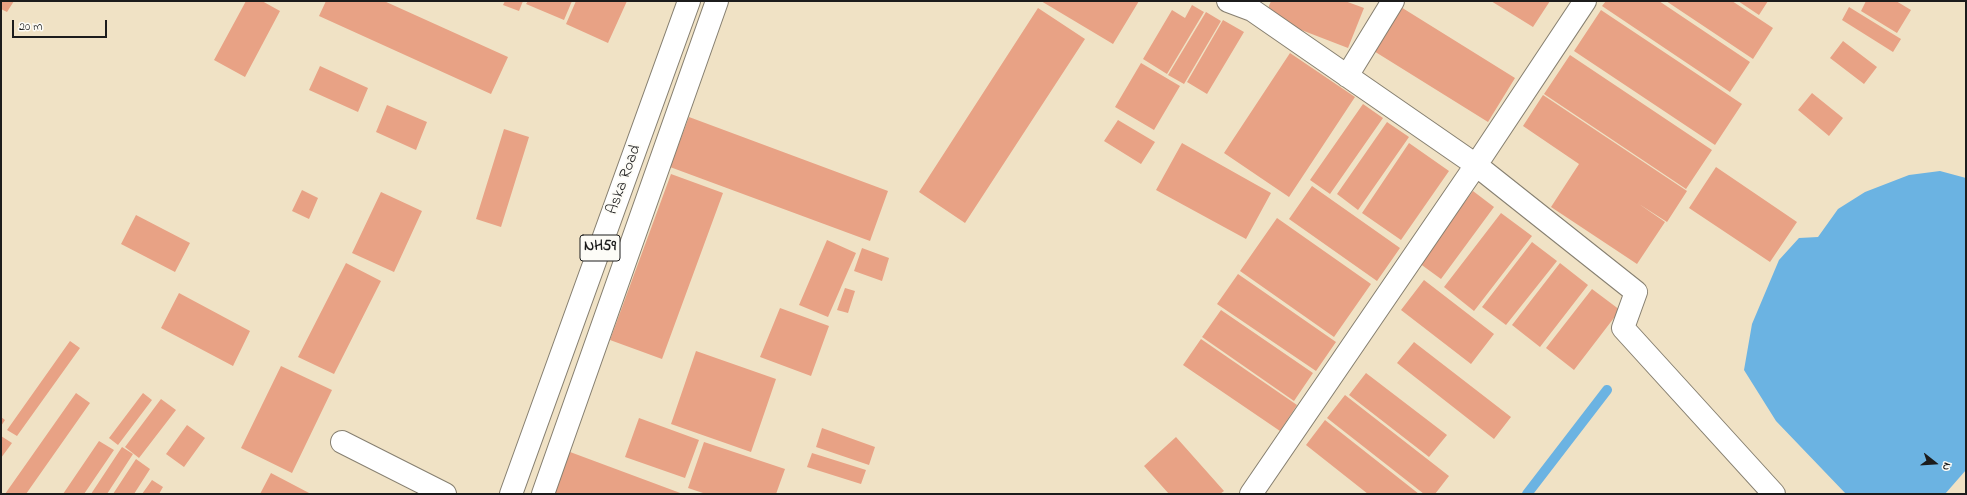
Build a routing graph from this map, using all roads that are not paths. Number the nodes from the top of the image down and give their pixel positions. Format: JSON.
{"nodes":[{"id":1,"x":689,"y":1,"type":"edge"},
{"id":2,"x":716,"y":1,"type":"edge"},
{"id":3,"x":1228,"y":1,"type":"edge"},
{"id":4,"x":1393,"y":1,"type":"edge"},
{"id":5,"x":1585,"y":1,"type":"edge"},
{"id":6,"x":1254,"y":5,"type":"edge"},
{"id":7,"x":1347,"y":76,"type":"junction"},
{"id":8,"x":1476,"y":165,"type":"junction"},
{"id":9,"x":342,"y":442,"type":"dead end"},
{"id":10,"x":1766,"y":491,"type":"edge"},
{"id":11,"x":445,"y":494,"type":"edge"},
{"id":12,"x":511,"y":494,"type":"edge"},
{"id":13,"x":543,"y":494,"type":"edge"},
{"id":14,"x":1251,"y":494,"type":"edge"}],
"edges":[{"from":1,"to":12,"type":"main road","name":"Aska Road","number":"NH59"},
{"from":2,"to":13,"type":"main road","number":"NH59"},
{"from":3,"to":6,"type":"main road"},
{"from":4,"to":7,"type":"main road"},
{"from":5,"to":8,"type":"main road"},
{"from":6,"to":7,"type":"main road"},
{"from":7,"to":8,"type":"main road"},
{"from":8,"to":10,"type":"main road"},
{"from":8,"to":14,"type":"main road"},
{"from":9,"to":11,"type":"main road"}]}
